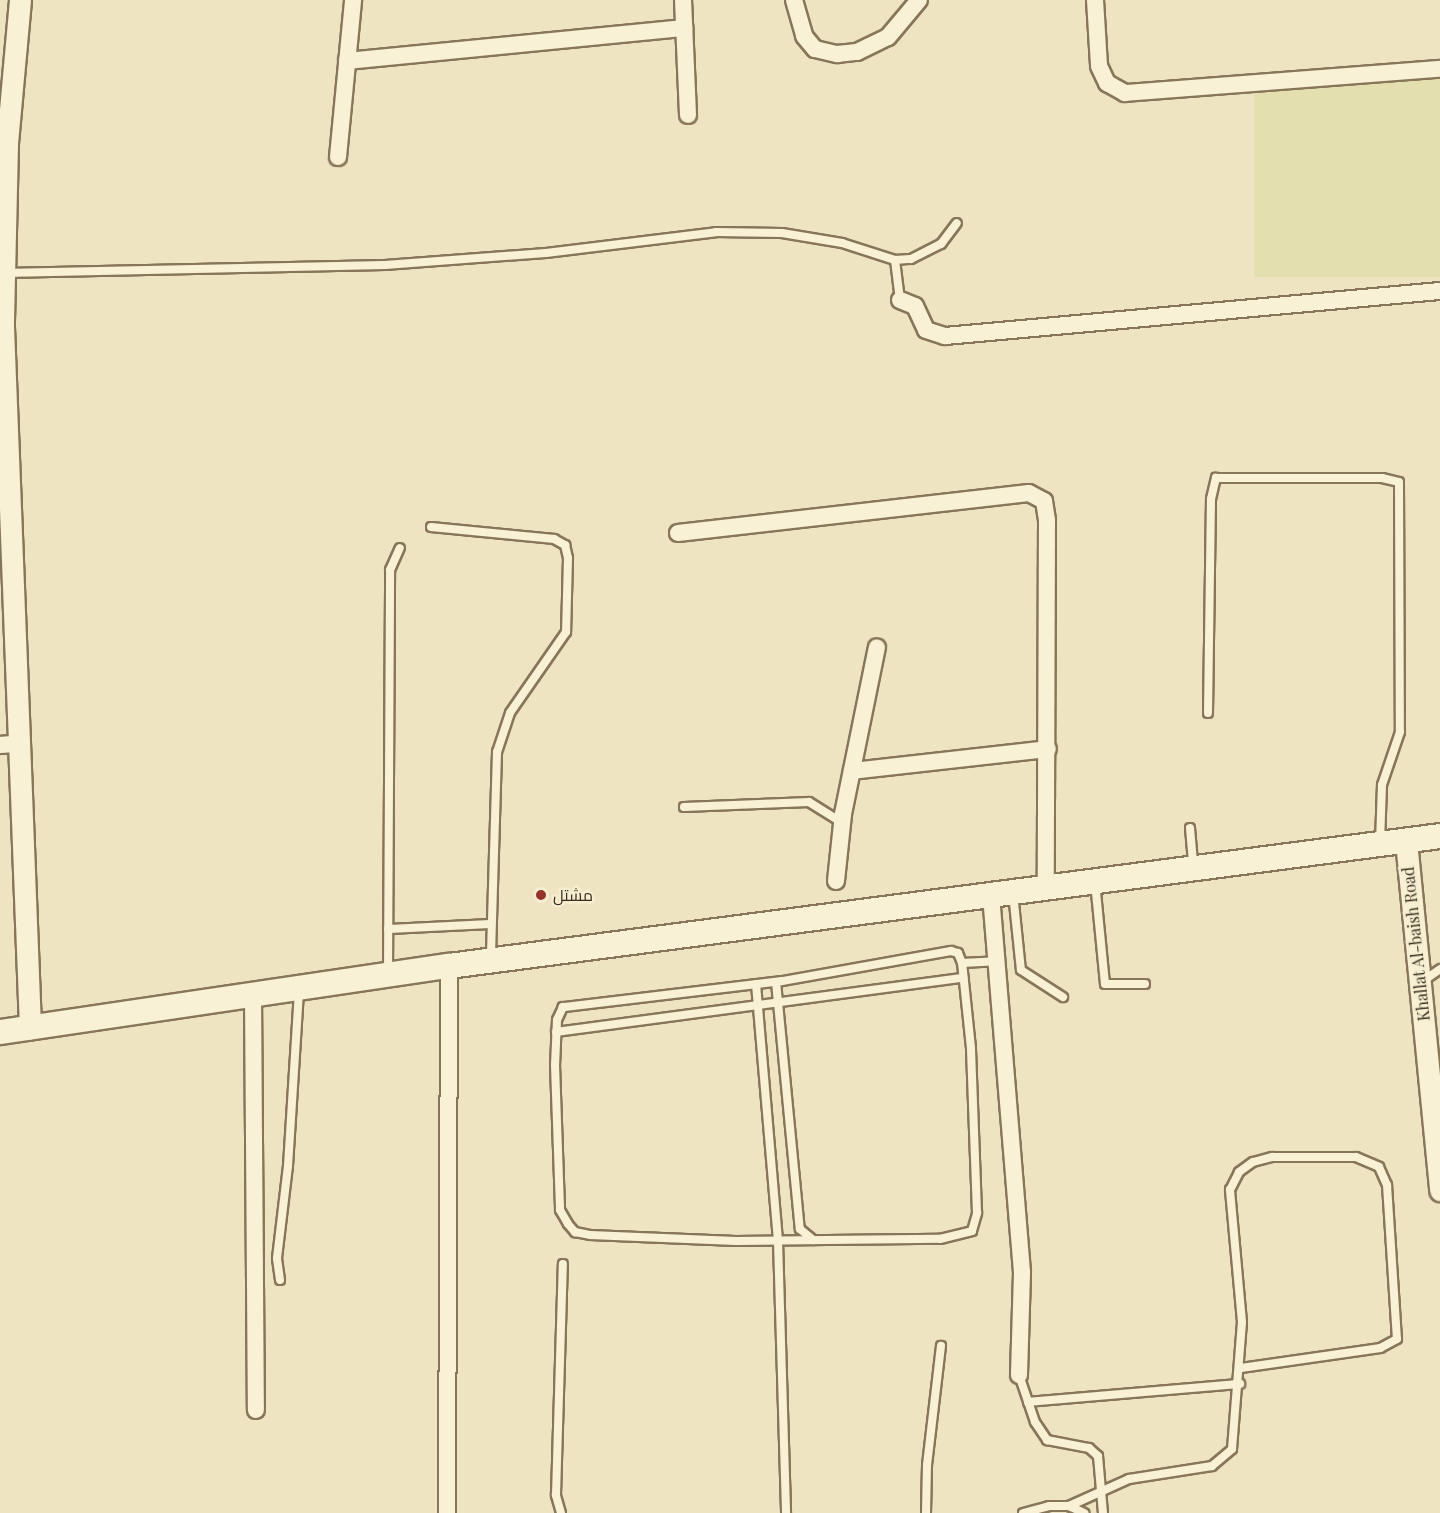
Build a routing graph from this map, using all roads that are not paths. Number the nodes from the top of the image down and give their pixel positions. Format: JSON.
{"nodes":[{"id":1,"x":20,"y":0,"type":"edge"},
{"id":2,"x":353,"y":0,"type":"edge"},
{"id":3,"x":683,"y":0,"type":"edge"},
{"id":4,"x":794,"y":0,"type":"edge"},
{"id":5,"x":919,"y":0,"type":"edge"},
{"id":6,"x":1095,"y":0,"type":"edge"},
{"id":7,"x":684,"y":28,"type":"junction"},
{"id":8,"x":347,"y":61,"type":"junction"},
{"id":9,"x":1440,"y":69,"type":"edge"},
{"id":10,"x":688,"y":115,"type":"dead end"},
{"id":11,"x":3,"y":144,"type":"edge"},
{"id":12,"x":338,"y":157,"type":"dead end"},
{"id":13,"x":957,"y":223,"type":"dead end"},
{"id":14,"x":895,"y":260,"type":"junction"},
{"id":15,"x":4,"y":273,"type":"junction"},
{"id":16,"x":1440,"y":291,"type":"edge"},
{"id":17,"x":900,"y":300,"type":"joint"},
{"id":18,"x":2,"y":327,"type":"edge"},
{"id":19,"x":431,"y":527,"type":"dead end"},
{"id":20,"x":678,"y":533,"type":"dead end"},
{"id":21,"x":5,"y":545,"type":"edge"},
{"id":22,"x":400,"y":548,"type":"dead end"},
{"id":23,"x":877,"y":647,"type":"dead end"},
{"id":24,"x":1208,"y":713,"type":"dead end"},
{"id":25,"x":8,"y":744,"type":"edge"},
{"id":26,"x":1048,"y":749,"type":"junction"},
{"id":27,"x":852,"y":771,"type":"junction"},
{"id":28,"x":684,"y":807,"type":"dead end"},
{"id":29,"x":842,"y":822,"type":"junction"},
{"id":30,"x":1190,"y":828,"type":"dead end"},
{"id":31,"x":1440,"y":836,"type":"edge"},
{"id":32,"x":1406,"y":841,"type":"junction"},
{"id":33,"x":1380,"y":845,"type":"junction"},
{"id":34,"x":1194,"y":869,"type":"junction"},
{"id":35,"x":836,"y":881,"type":"dead end"},
{"id":36,"x":1095,"y":881,"type":"junction"},
{"id":37,"x":1046,"y":888,"type":"junction"},
{"id":38,"x":1002,"y":894,"type":"junction"},
{"id":39,"x":491,"y":924,"type":"junction"},
{"id":40,"x":388,"y":929,"type":"junction"},
{"id":41,"x":491,"y":961,"type":"junction"},
{"id":42,"x":996,"y":961,"type":"junction"},
{"id":43,"x":962,"y":963,"type":"junction"},
{"id":44,"x":449,"y":966,"type":"junction"},
{"id":45,"x":1440,"y":969,"type":"edge"},
{"id":46,"x":388,"y":975,"type":"junction"},
{"id":47,"x":963,"y":978,"type":"junction"},
{"id":48,"x":777,"y":982,"type":"junction"},
{"id":49,"x":1420,"y":983,"type":"junction"},
{"id":50,"x":756,"y":984,"type":"junction"},
{"id":51,"x":1145,"y":984,"type":"dead end"},
{"id":52,"x":299,"y":988,"type":"junction"},
{"id":53,"x":252,"y":995,"type":"junction"},
{"id":54,"x":1063,"y":998,"type":"dead end"},
{"id":55,"x":779,"y":1003,"type":"junction"},
{"id":56,"x":758,"y":1006,"type":"junction"},
{"id":57,"x":30,"y":1028,"type":"junction"},
{"id":58,"x":0,"y":1032,"type":"edge"},
{"id":59,"x":556,"y":1032,"type":"junction"},
{"id":60,"x":1440,"y":1190,"type":"edge"},
{"id":61,"x":778,"y":1241,"type":"junction"},
{"id":62,"x":815,"y":1241,"type":"junction"},
{"id":63,"x":563,"y":1264,"type":"dead end"},
{"id":64,"x":280,"y":1280,"type":"dead end"},
{"id":65,"x":941,"y":1346,"type":"dead end"},
{"id":66,"x":1241,"y":1368,"type":"junction"},
{"id":67,"x":1019,"y":1376,"type":"joint"},
{"id":68,"x":1240,"y":1384,"type":"junction"},
{"id":69,"x":1028,"y":1402,"type":"junction"},
{"id":70,"x":256,"y":1410,"type":"dead end"},
{"id":71,"x":1101,"y":1489,"type":"junction"},
{"id":72,"x":1069,"y":1506,"type":"junction"},
{"id":73,"x":447,"y":1513,"type":"edge"},
{"id":74,"x":561,"y":1513,"type":"edge"},
{"id":75,"x":786,"y":1513,"type":"edge"},
{"id":76,"x":926,"y":1513,"type":"edge"},
{"id":77,"x":1023,"y":1513,"type":"edge"},
{"id":78,"x":1084,"y":1513,"type":"edge"},
{"id":79,"x":1103,"y":1513,"type":"edge"}],
"edges":[{"from":1,"to":11,"type":"street"},
{"from":2,"to":8,"type":"street"},
{"from":3,"to":7,"type":"street"},
{"from":4,"to":5,"type":"street"},
{"from":6,"to":9,"type":"street"},
{"from":7,"to":8,"type":"street"},
{"from":7,"to":10,"type":"street"},
{"from":8,"to":12,"type":"street"},
{"from":11,"to":15,"type":"street"},
{"from":13,"to":14,"type":"lane"},
{"from":14,"to":15,"type":"lane"},
{"from":14,"to":17,"type":"lane"},
{"from":15,"to":18,"type":"street"},
{"from":16,"to":17,"type":"street"},
{"from":18,"to":21,"type":"street"},
{"from":19,"to":39,"type":"lane"},
{"from":20,"to":26,"type":"street"},
{"from":21,"to":25,"type":"street"},
{"from":22,"to":40,"type":"lane"},
{"from":23,"to":27,"type":"street"},
{"from":24,"to":33,"type":"lane"},
{"from":25,"to":57,"type":"street"},
{"from":26,"to":27,"type":"street"},
{"from":26,"to":37,"type":"street"},
{"from":27,"to":29,"type":"street"},
{"from":28,"to":29,"type":"lane"},
{"from":29,"to":35,"type":"street"},
{"from":30,"to":34,"type":"lane"},
{"from":31,"to":32,"type":"main road"},
{"from":32,"to":33,"type":"main road"},
{"from":32,"to":49,"type":"street","name":"Khallat Al-baish Road"},
{"from":33,"to":34,"type":"main road"},
{"from":34,"to":36,"type":"main road"},
{"from":36,"to":37,"type":"main road"},
{"from":36,"to":51,"type":"lane"},
{"from":37,"to":38,"type":"main road"},
{"from":38,"to":41,"type":"main road"},
{"from":38,"to":42,"type":"street"},
{"from":38,"to":54,"type":"lane"},
{"from":39,"to":40,"type":"lane"},
{"from":39,"to":41,"type":"lane"},
{"from":40,"to":46,"type":"lane"},
{"from":41,"to":44,"type":"main road"},
{"from":42,"to":43,"type":"lane"},
{"from":42,"to":67,"type":"street"},
{"from":43,"to":47,"type":"lane"},
{"from":43,"to":48,"type":"lane"},
{"from":44,"to":46,"type":"main road"},
{"from":44,"to":73,"type":"street"},
{"from":45,"to":49,"type":"lane"},
{"from":46,"to":52,"type":"main road"},
{"from":47,"to":55,"type":"lane"},
{"from":47,"to":62,"type":"lane"},
{"from":48,"to":50,"type":"lane"},
{"from":48,"to":55,"type":"lane"},
{"from":49,"to":60,"type":"street","name":"Khallat Al-baish Road"},
{"from":50,"to":56,"type":"lane"},
{"from":50,"to":59,"type":"lane"},
{"from":52,"to":53,"type":"main road"},
{"from":52,"to":64,"type":"lane"},
{"from":53,"to":57,"type":"main road"},
{"from":53,"to":70,"type":"street"},
{"from":55,"to":56,"type":"lane"},
{"from":55,"to":62,"type":"lane"},
{"from":56,"to":59,"type":"lane"},
{"from":56,"to":61,"type":"lane"},
{"from":57,"to":58,"type":"main road"},
{"from":59,"to":61,"type":"lane"},
{"from":61,"to":62,"type":"lane"},
{"from":61,"to":75,"type":"lane"},
{"from":63,"to":74,"type":"lane"},
{"from":65,"to":76,"type":"lane"},
{"from":66,"to":66,"type":"lane"},
{"from":66,"to":68,"type":"lane"},
{"from":67,"to":69,"type":"lane"},
{"from":68,"to":69,"type":"lane"},
{"from":68,"to":71,"type":"lane"},
{"from":69,"to":71,"type":"lane"},
{"from":71,"to":72,"type":"lane"},
{"from":71,"to":79,"type":"lane"},
{"from":72,"to":77,"type":"lane"},
{"from":72,"to":78,"type":"lane"}]}
